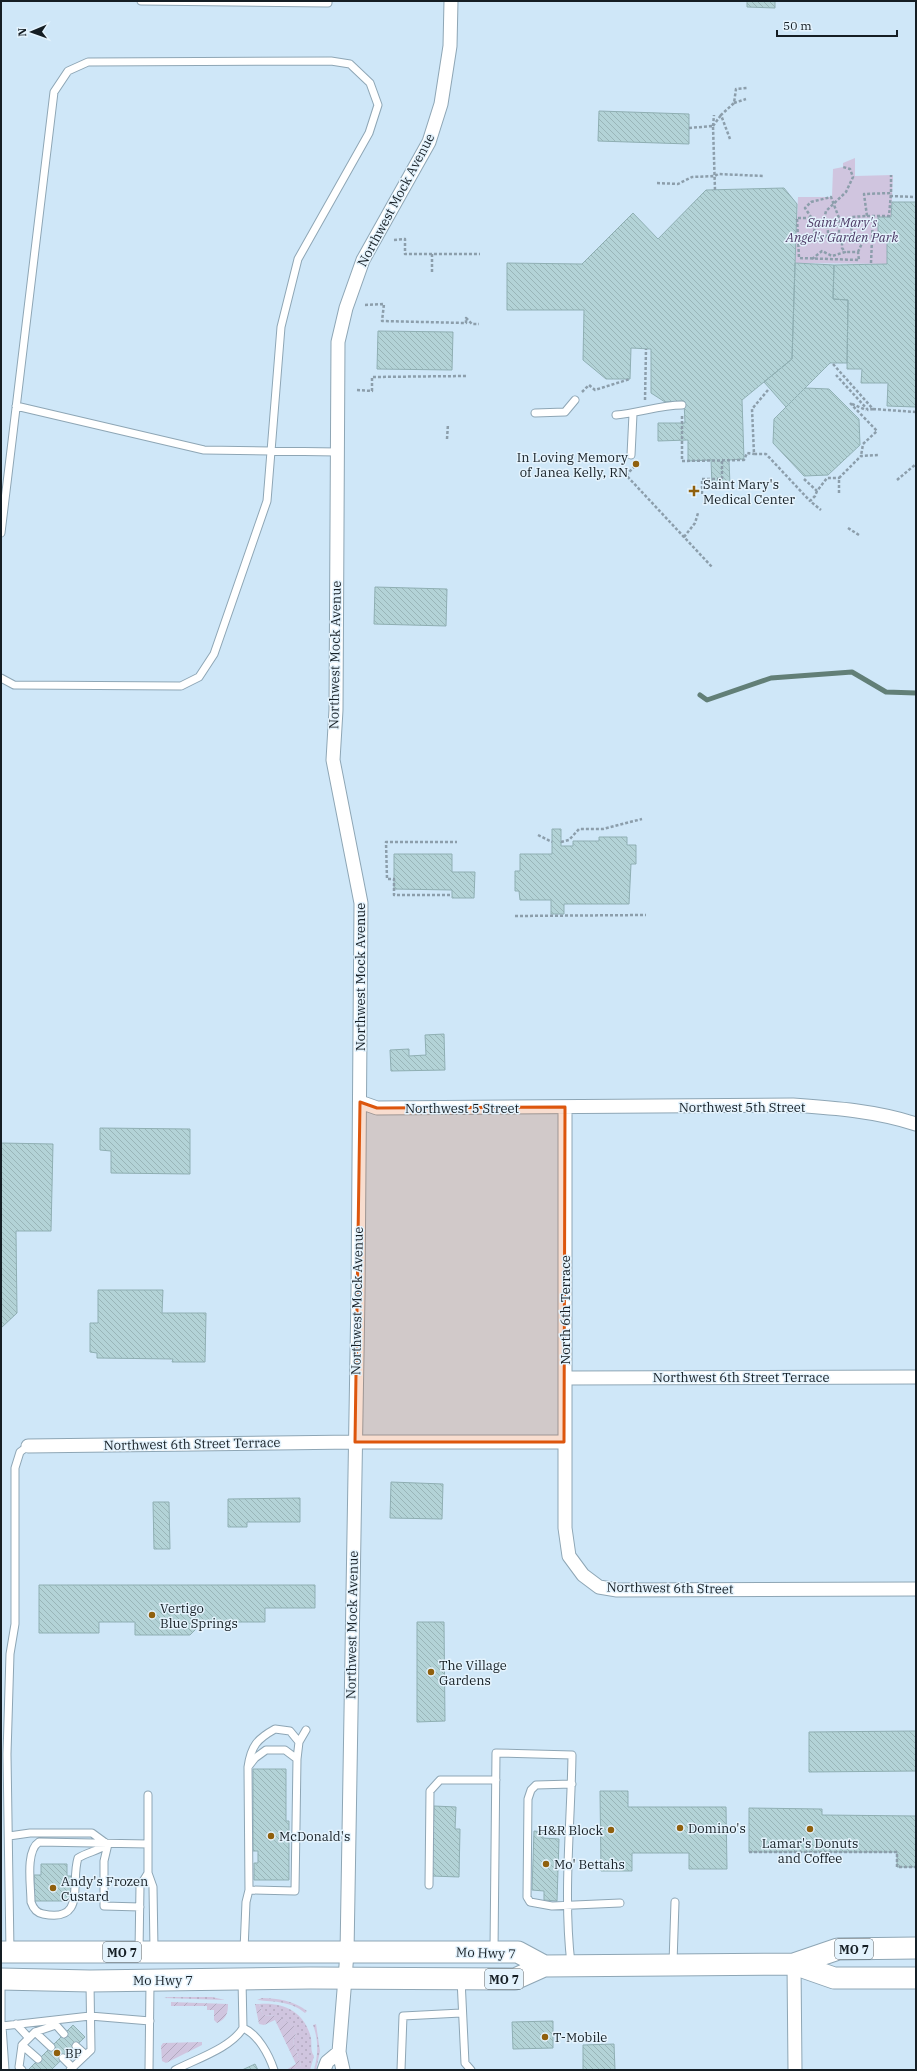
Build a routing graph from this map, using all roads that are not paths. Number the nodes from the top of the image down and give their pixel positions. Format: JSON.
{"nodes":[{"id":1,"x":141,"y":1,"type":"edge"},
{"id":2,"x":328,"y":1,"type":"edge"},
{"id":3,"x":450,"y":1,"type":"edge"},
{"id":4,"x":575,"y":400,"type":"road end"},
{"id":5,"x":682,"y":405,"type":"road end"},
{"id":6,"x":16,"y":406,"type":"junction"},
{"id":7,"x":535,"y":413,"type":"dead end"},
{"id":8,"x":633,"y":414,"type":"junction"},
{"id":9,"x":616,"y":415,"type":"dead end"},
{"id":10,"x":272,"y":451,"type":"junction"},
{"id":11,"x":338,"y":452,"type":"junction"},
{"id":12,"x":631,"y":455,"type":"dead end"},
{"id":13,"x":1,"y":533,"type":"edge"},
{"id":14,"x":1,"y":678,"type":"edge"},
{"id":15,"x":360,"y":1102,"type":"junction"},
{"id":16,"x":566,"y":1107,"type":"junction"},
{"id":17,"x":916,"y":1124,"type":"edge"},
{"id":18,"x":916,"y":1377,"type":"edge"},
{"id":19,"x":565,"y":1378,"type":"junction"},
{"id":20,"x":355,"y":1442,"type":"junction"},
{"id":21,"x":564,"y":1442,"type":"junction"},
{"id":22,"x":28,"y":1446,"type":"joint"},
{"id":23,"x":916,"y":1589,"type":"edge"},
{"id":24,"x":306,"y":1730,"type":"dead end"},
{"id":25,"x":299,"y":1742,"type":"junction"},
{"id":26,"x":297,"y":1759,"type":"junction"},
{"id":27,"x":248,"y":1767,"type":"junction"},
{"id":28,"x":496,"y":1780,"type":"junction"},
{"id":29,"x":572,"y":1784,"type":"junction"},
{"id":30,"x":148,"y":1795,"type":"dead end"},
{"id":31,"x":9,"y":1836,"type":"junction"},
{"id":32,"x":108,"y":1844,"type":"junction"},
{"id":33,"x":148,"y":1844,"type":"junction"},
{"id":34,"x":148,"y":1873,"type":"junction"},
{"id":35,"x":429,"y":1885,"type":"dead end"},
{"id":36,"x":249,"y":1890,"type":"junction"},
{"id":37,"x":675,"y":1902,"type":"dead end"},
{"id":38,"x":620,"y":1903,"type":"dead end"},
{"id":39,"x":568,"y":1906,"type":"junction"},
{"id":40,"x":140,"y":1907,"type":"junction"},
{"id":41,"x":916,"y":1948,"type":"edge"},
{"id":42,"x":5,"y":1952,"type":"edge"},
{"id":43,"x":147,"y":1952,"type":"junction"},
{"id":44,"x":244,"y":1952,"type":"junction"},
{"id":45,"x":494,"y":1952,"type":"junction"},
{"id":46,"x":347,"y":1953,"type":"junction"},
{"id":47,"x":794,"y":1964,"type":"junction"},
{"id":48,"x":673,"y":1965,"type":"junction"},
{"id":49,"x":544,"y":1966,"type":"junction"},
{"id":50,"x":572,"y":1966,"type":"junction"},
{"id":51,"x":346,"y":1978,"type":"junction"},
{"id":52,"x":916,"y":1978,"type":"edge"},
{"id":53,"x":1,"y":1979,"type":"edge"},
{"id":54,"x":461,"y":1979,"type":"junction"},
{"id":55,"x":150,"y":1980,"type":"junction"},
{"id":56,"x":242,"y":1980,"type":"junction"},
{"id":57,"x":90,"y":1981,"type":"junction"},
{"id":58,"x":461,"y":2013,"type":"junction"},
{"id":59,"x":90,"y":2016,"type":"junction"},
{"id":60,"x":150,"y":2020,"type":"junction"},
{"id":61,"x":16,"y":2024,"type":"junction"},
{"id":62,"x":1,"y":2026,"type":"edge"},
{"id":63,"x":243,"y":2028,"type":"junction"},
{"id":64,"x":35,"y":2032,"type":"junction"},
{"id":65,"x":64,"y":2034,"type":"dead end"},
{"id":66,"x":29,"y":2038,"type":"junction"},
{"id":67,"x":22,"y":2045,"type":"junction"},
{"id":68,"x":76,"y":2046,"type":"dead end"},
{"id":69,"x":51,"y":2047,"type":"dead end"},
{"id":70,"x":339,"y":2052,"type":"junction"},
{"id":71,"x":86,"y":2055,"type":"junction"},
{"id":72,"x":64,"y":2058,"type":"dead end"},
{"id":73,"x":38,"y":2059,"type":"dead end"},
{"id":74,"x":72,"y":2069,"type":"edge"},
{"id":75,"x":4,"y":2070,"type":"edge"},
{"id":76,"x":22,"y":2070,"type":"edge"},
{"id":77,"x":149,"y":2070,"type":"edge"},
{"id":78,"x":175,"y":2070,"type":"edge"},
{"id":79,"x":274,"y":2070,"type":"edge"},
{"id":80,"x":324,"y":2070,"type":"edge"},
{"id":81,"x":343,"y":2070,"type":"edge"},
{"id":82,"x":401,"y":2070,"type":"edge"},
{"id":83,"x":471,"y":2070,"type":"edge"},
{"id":84,"x":795,"y":2070,"type":"edge"}],
"edges":[{"from":1,"to":2,"type":"lane"},
{"from":3,"to":11,"type":"street","name":"Northwest Mock Avenue"},
{"from":4,"to":7,"type":"lane"},
{"from":5,"to":8,"type":"lane"},
{"from":6,"to":10,"type":"lane"},
{"from":6,"to":10,"type":"lane"},
{"from":6,"to":13,"type":"lane"},
{"from":8,"to":9,"type":"lane"},
{"from":8,"to":12,"type":"lane"},
{"from":10,"to":11,"type":"lane"},
{"from":10,"to":14,"type":"lane"},
{"from":11,"to":15,"type":"street","name":"Northwest Mock Avenue"},
{"from":15,"to":16,"type":"street","name":"Northwest 5 Street"},
{"from":15,"to":20,"type":"street","name":"Northwest Mock Avenue"},
{"from":16,"to":17,"type":"street","name":"Northwest 5th Street"},
{"from":16,"to":19,"type":"street","name":"North 6th Terrace"},
{"from":18,"to":19,"type":"street","name":"Northwest 6th Street Terrace"},
{"from":19,"to":21,"type":"street","name":"North 6th Terrace"},
{"from":20,"to":21,"type":"street"},
{"from":20,"to":22,"type":"street","name":"Northwest 6th Street Terrace"},
{"from":20,"to":46,"type":"street","name":"Northwest Mock Avenue"},
{"from":21,"to":23,"type":"street","name":"Northwest 6th Street"},
{"from":22,"to":31,"type":"lane"},
{"from":24,"to":25,"type":"lane"},
{"from":25,"to":26,"type":"lane"},
{"from":25,"to":27,"type":"lane"},
{"from":26,"to":27,"type":"lane"},
{"from":26,"to":36,"type":"lane"},
{"from":27,"to":36,"type":"lane"},
{"from":28,"to":29,"type":"lane"},
{"from":28,"to":35,"type":"lane"},
{"from":28,"to":45,"type":"lane"},
{"from":29,"to":39,"type":"lane"},
{"from":29,"to":39,"type":"lane"},
{"from":30,"to":33,"type":"lane"},
{"from":31,"to":32,"type":"lane"},
{"from":31,"to":42,"type":"lane"},
{"from":32,"to":32,"type":"lane"},
{"from":32,"to":33,"type":"lane"},
{"from":32,"to":40,"type":"lane"},
{"from":33,"to":34,"type":"lane"},
{"from":34,"to":40,"type":"lane"},
{"from":34,"to":43,"type":"lane"},
{"from":36,"to":44,"type":"lane"},
{"from":37,"to":48,"type":"lane"},
{"from":38,"to":39,"type":"lane"},
{"from":39,"to":50,"type":"lane"},
{"from":40,"to":43,"type":"lane"},
{"from":41,"to":47,"type":"main road","number":"MO 7"},
{"from":42,"to":43,"type":"main road","name":"Mo Hwy 7","number":"MO 7"},
{"from":43,"to":44,"type":"main road","name":"Mo Hwy 7","number":"MO 7"},
{"from":44,"to":46,"type":"main road","name":"Mo Hwy 7","number":"MO 7"},
{"from":45,"to":46,"type":"main road","name":"Mo Hwy 7","number":"MO 7"},
{"from":45,"to":49,"type":"main road","name":"Mo Hwy 7","number":"MO 7"},
{"from":46,"to":51,"type":"street","name":"Northwest Mock Avenue"},
{"from":47,"to":48,"type":"main road","number":"MO 7"},
{"from":47,"to":52,"type":"main road","number":"MO 7"},
{"from":47,"to":84,"type":"street"},
{"from":48,"to":50,"type":"main road","number":"MO 7"},
{"from":49,"to":50,"type":"main road","number":"MO 7"},
{"from":49,"to":54,"type":"main road","name":"Mo Hwy 7","number":"MO 7"},
{"from":51,"to":54,"type":"main road","name":"Mo Hwy 7","number":"MO 7"},
{"from":51,"to":56,"type":"main road","name":"Mo Hwy 7","number":"MO 7"},
{"from":51,"to":70,"type":"street","name":"Northwest Mock Avenue"},
{"from":53,"to":57,"type":"main road","name":"Mo Hwy 7","number":"MO 7"},
{"from":53,"to":62,"type":"lane"},
{"from":54,"to":58,"type":"lane"},
{"from":55,"to":56,"type":"main road","name":"Mo Hwy 7","number":"MO 7"},
{"from":55,"to":57,"type":"main road","name":"Mo Hwy 7","number":"MO 7"},
{"from":55,"to":60,"type":"lane"},
{"from":56,"to":63,"type":"lane"},
{"from":57,"to":59,"type":"lane"},
{"from":58,"to":82,"type":"lane"},
{"from":58,"to":83,"type":"lane"},
{"from":59,"to":60,"type":"lane"},
{"from":59,"to":61,"type":"lane"},
{"from":59,"to":71,"type":"lane"},
{"from":60,"to":77,"type":"lane"},
{"from":61,"to":62,"type":"lane"},
{"from":61,"to":66,"type":"lane"},
{"from":62,"to":75,"type":"lane"},
{"from":63,"to":78,"type":"lane"},
{"from":63,"to":79,"type":"lane"},
{"from":64,"to":65,"type":"lane"},
{"from":64,"to":66,"type":"lane"},
{"from":64,"to":69,"type":"lane"},
{"from":66,"to":67,"type":"lane"},
{"from":67,"to":73,"type":"lane"},
{"from":67,"to":76,"type":"lane"},
{"from":68,"to":71,"type":"lane"},
{"from":70,"to":80,"type":"street"},
{"from":70,"to":81,"type":"street","name":"Northwest Mock Avenue"},
{"from":71,"to":74,"type":"lane"},
{"from":72,"to":74,"type":"lane"}]}
